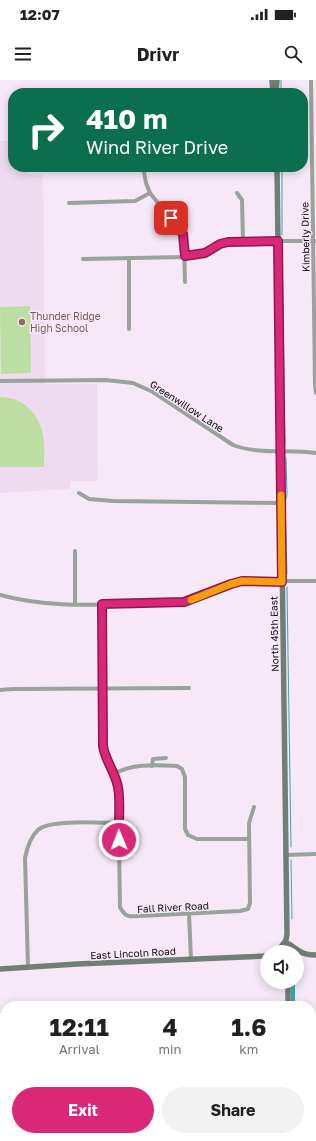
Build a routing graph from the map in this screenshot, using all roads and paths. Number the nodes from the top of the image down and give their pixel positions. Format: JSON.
{"nodes":[{"id":1,"x":311,"y":80,"type":"edge"},
{"id":2,"x":144,"y":172,"type":"edge"},
{"id":3,"x":277,"y":172,"type":"edge"},
{"id":4,"x":150,"y":193,"type":"junction"},
{"id":5,"x":237,"y":193,"type":"dead end"},
{"id":6,"x":69,"y":203,"type":"dead end"},
{"id":7,"x":243,"y":241,"type":"junction"},
{"id":8,"x":278,"y":241,"type":"junction"},
{"id":9,"x":315,"y":241,"type":"edge"},
{"id":10,"x":185,"y":256,"type":"junction"},
{"id":11,"x":129,"y":258,"type":"junction"},
{"id":12,"x":83,"y":259,"type":"dead end"},
{"id":13,"x":185,"y":282,"type":"dead end"},
{"id":14,"x":315,"y":294,"type":"edge"},
{"id":15,"x":129,"y":329,"type":"dead end"},
{"id":16,"x":0,"y":381,"type":"edge"},
{"id":17,"x":316,"y":393,"type":"edge"},
{"id":18,"x":281,"y":451,"type":"junction"},
{"id":19,"x":316,"y":453,"type":"edge"},
{"id":20,"x":79,"y":493,"type":"dead end"},
{"id":21,"x":281,"y":503,"type":"junction"},
{"id":22,"x":75,"y":552,"type":"dead end"},
{"id":23,"x":316,"y":581,"type":"edge"},
{"id":24,"x":282,"y":582,"type":"junction"},
{"id":25,"x":0,"y":596,"type":"edge"},
{"id":26,"x":75,"y":604,"type":"junction"},
{"id":27,"x":102,"y":604,"type":"junction"},
{"id":28,"x":189,"y":688,"type":"dead end"},
{"id":29,"x":103,"y":689,"type":"junction"},
{"id":30,"x":0,"y":690,"type":"edge"},
{"id":31,"x":166,"y":758,"type":"dead end"},
{"id":32,"x":152,"y":766,"type":"junction"},
{"id":33,"x":114,"y":774,"type":"junction"},
{"id":34,"x":254,"y":807,"type":"dead end"},
{"id":35,"x":118,"y":823,"type":"junction"},
{"id":36,"x":249,"y":839,"type":"junction"},
{"id":37,"x":316,"y":854,"type":"edge"},
{"id":38,"x":285,"y":855,"type":"junction"},
{"id":39,"x":189,"y":914,"type":"junction"},
{"id":40,"x":287,"y":934,"type":"junction"},
{"id":41,"x":282,"y":945,"type":"edge"},
{"id":42,"x":293,"y":945,"type":"edge"},
{"id":43,"x":304,"y":954,"type":"edge"},
{"id":44,"x":309,"y":955,"type":"junction"},
{"id":45,"x":316,"y":955,"type":"edge"},
{"id":46,"x":260,"y":956,"type":"edge"},
{"id":47,"x":304,"y":956,"type":"edge"},
{"id":48,"x":191,"y":959,"type":"junction"},
{"id":49,"x":28,"y":967,"type":"junction"},
{"id":50,"x":0,"y":969,"type":"edge"},
{"id":51,"x":288,"y":989,"type":"edge"},
{"id":52,"x":288,"y":1001,"type":"edge"}],
"edges":[{"from":1,"to":9,"type":"street","name":"Kimberly Drive"},
{"from":2,"to":4,"type":"street"},
{"from":3,"to":8,"type":"main road","name":"North 45th East"},
{"from":4,"to":6,"type":"street"},
{"from":4,"to":10,"type":"street"},
{"from":5,"to":7,"type":"street"},
{"from":7,"to":8,"type":"street"},
{"from":7,"to":10,"type":"street"},
{"from":8,"to":9,"type":"street"},
{"from":8,"to":18,"type":"main road","name":"North 45th East"},
{"from":9,"to":14,"type":"street","name":"Kimberly Drive"},
{"from":10,"to":11,"type":"street"},
{"from":10,"to":13,"type":"street"},
{"from":11,"to":12,"type":"street"},
{"from":11,"to":15,"type":"street"},
{"from":14,"to":17,"type":"street","name":"Kimberly Drive"},
{"from":16,"to":18,"type":"street","name":"Greenwillow Lane"},
{"from":18,"to":19,"type":"street","name":"Greenwillow Lane"},
{"from":18,"to":21,"type":"main road","name":"North 45th East"},
{"from":20,"to":21,"type":"street"},
{"from":21,"to":24,"type":"main road","name":"North 45th East"},
{"from":22,"to":26,"type":"street"},
{"from":23,"to":24,"type":"street"},
{"from":24,"to":27,"type":"street"},
{"from":24,"to":38,"type":"main road","name":"North 45th East"},
{"from":25,"to":26,"type":"street"},
{"from":26,"to":27,"type":"street"},
{"from":27,"to":29,"type":"street","name":"Fall River Road"},
{"from":28,"to":29,"type":"street"},
{"from":29,"to":30,"type":"street"},
{"from":29,"to":33,"type":"street","name":"Fall River Road"},
{"from":31,"to":32,"type":"street"},
{"from":32,"to":33,"type":"street"},
{"from":32,"to":36,"type":"street"},
{"from":33,"to":35,"type":"street","name":"Fall River Road"},
{"from":34,"to":36,"type":"street"},
{"from":35,"to":39,"type":"street","name":"Fall River Road"},
{"from":35,"to":49,"type":"street"},
{"from":36,"to":39,"type":"street","name":"Fall River Road"},
{"from":37,"to":38,"type":"street"},
{"from":38,"to":40,"type":"main road","name":"North 45th East"},
{"from":39,"to":48,"type":"street"},
{"from":40,"to":41,"type":"main road","name":"North 45th East"},
{"from":40,"to":42,"type":"main road","name":"North 45th East"},
{"from":43,"to":44,"type":"main road"},
{"from":44,"to":45,"type":"main road"},
{"from":44,"to":47,"type":"main road"},
{"from":46,"to":48,"type":"main road","name":"East Lincoln Road"},
{"from":48,"to":49,"type":"main road","name":"East Lincoln Road"},
{"from":49,"to":50,"type":"main road","name":"East Lincoln Road"},
{"from":51,"to":52,"type":"main road"}]}
